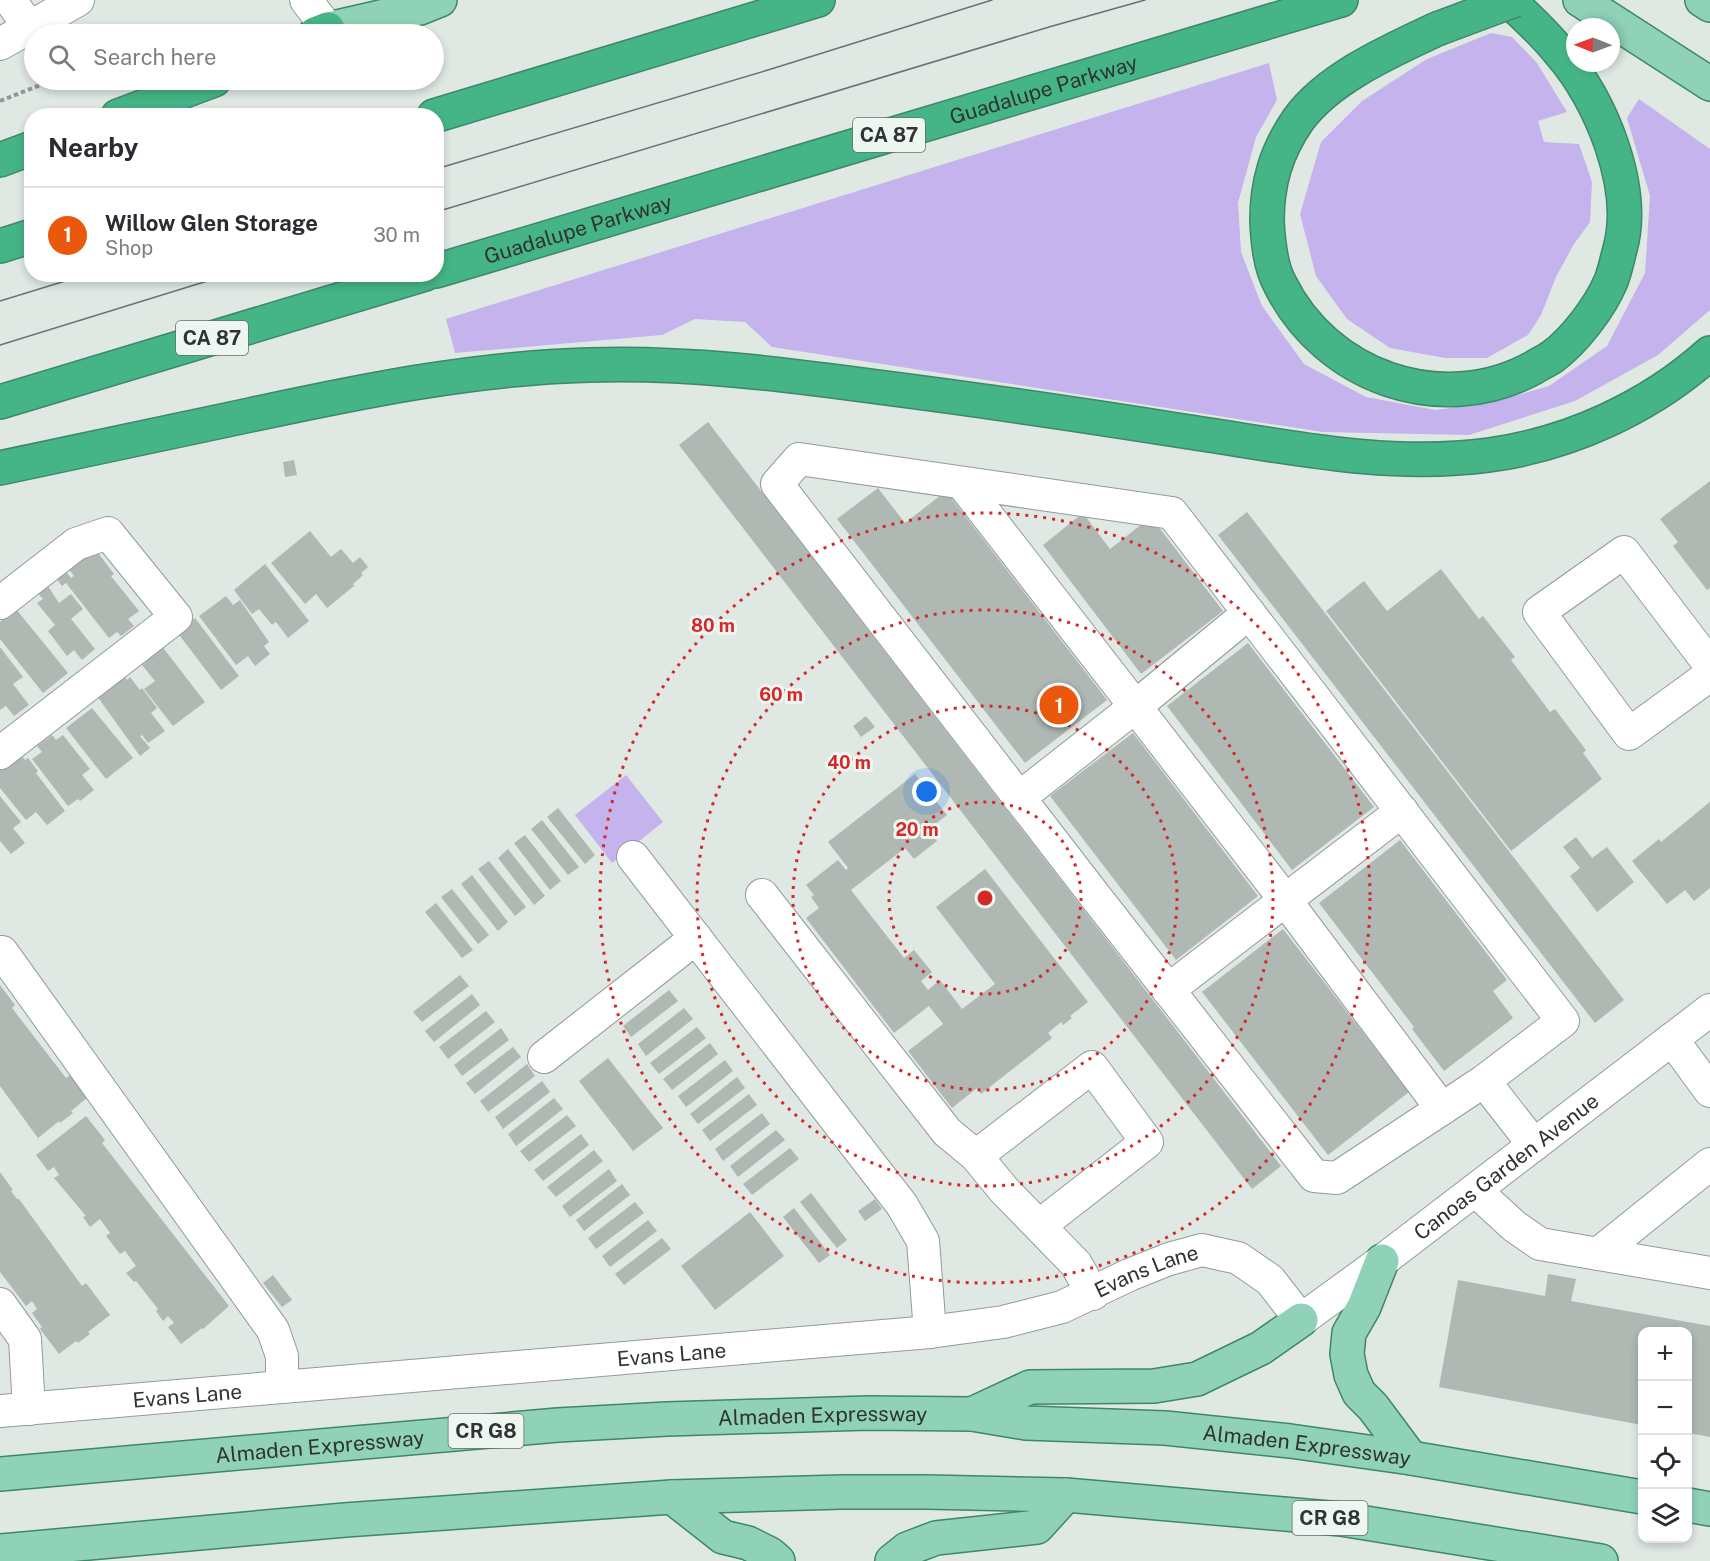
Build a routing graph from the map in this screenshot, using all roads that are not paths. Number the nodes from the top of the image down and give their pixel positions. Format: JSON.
{"nodes":[{"id":1,"x":10,"y":0,"type":"edge"},
{"id":2,"x":78,"y":0,"type":"edge"},
{"id":3,"x":306,"y":0,"type":"edge"},
{"id":4,"x":440,"y":0,"type":"edge"},
{"id":5,"x":819,"y":0,"type":"edge"},
{"id":6,"x":1341,"y":0,"type":"edge"},
{"id":7,"x":1508,"y":0,"type":"edge"},
{"id":8,"x":1515,"y":0,"type":"edge"},
{"id":9,"x":1580,"y":0,"type":"edge"},
{"id":10,"x":1702,"y":0,"type":"edge"},
{"id":11,"x":1710,"y":5,"type":"edge"},
{"id":12,"x":27,"y":24,"type":"edge"},
{"id":13,"x":34,"y":24,"type":"edge"},
{"id":14,"x":318,"y":24,"type":"edge"},
{"id":15,"x":355,"y":24,"type":"edge"},
{"id":16,"x":24,"y":30,"type":"edge"},
{"id":17,"x":0,"y":44,"type":"edge"},
{"id":18,"x":1710,"y":84,"type":"edge"},
{"id":19,"x":187,"y":90,"type":"edge"},
{"id":20,"x":139,"y":108,"type":"edge"},
{"id":21,"x":444,"y":113,"type":"edge"},
{"id":22,"x":24,"y":151,"type":"edge"},
{"id":23,"x":0,"y":160,"type":"edge"},
{"id":24,"x":24,"y":238,"type":"edge"},
{"id":25,"x":0,"y":246,"type":"edge"},
{"id":26,"x":444,"y":269,"type":"edge"},
{"id":27,"x":398,"y":282,"type":"edge"},
{"id":28,"x":1710,"y":353,"type":"edge"},
{"id":29,"x":0,"y":402,"type":"edge"},
{"id":30,"x":0,"y":468,"type":"edge"},
{"id":31,"x":962,"y":483,"type":"junction"},
{"id":32,"x":0,"y":603,"type":"edge"},
{"id":33,"x":1250,"y":613,"type":"junction"},
{"id":34,"x":1710,"y":664,"type":"edge"},
{"id":35,"x":1710,"y":675,"type":"edge"},
{"id":36,"x":1136,"y":706,"type":"junction"},
{"id":37,"x":0,"y":753,"type":"edge"},
{"id":38,"x":1019,"y":798,"type":"junction"},
{"id":39,"x":1402,"y":811,"type":"junction"},
{"id":40,"x":633,"y":857,"type":"dead end"},
{"id":41,"x":762,"y":895,"type":"dead end"},
{"id":42,"x":1286,"y":901,"type":"junction"},
{"id":43,"x":696,"y":939,"type":"junction"},
{"id":44,"x":0,"y":952,"type":"edge"},
{"id":45,"x":1168,"y":990,"type":"junction"},
{"id":46,"x":1710,"y":1010,"type":"edge"},
{"id":47,"x":1672,"y":1040,"type":"junction"},
{"id":48,"x":544,"y":1057,"type":"dead end"},
{"id":49,"x":1484,"y":1081,"type":"junction"},
{"id":50,"x":1710,"y":1091,"type":"edge"},
{"id":51,"x":1442,"y":1109,"type":"junction"},
{"id":52,"x":1534,"y":1145,"type":"junction"},
{"id":53,"x":976,"y":1156,"type":"junction"},
{"id":54,"x":1710,"y":1164,"type":"edge"},
{"id":55,"x":1475,"y":1190,"type":"junction"},
{"id":56,"x":1039,"y":1226,"type":"junction"},
{"id":57,"x":1598,"y":1254,"type":"junction"},
{"id":58,"x":1382,"y":1261,"type":"junction"},
{"id":59,"x":1710,"y":1273,"type":"edge"},
{"id":60,"x":1093,"y":1294,"type":"junction"},
{"id":61,"x":0,"y":1304,"type":"edge"},
{"id":62,"x":1301,"y":1320,"type":"junction"},
{"id":63,"x":930,"y":1332,"type":"junction"},
{"id":64,"x":282,"y":1387,"type":"junction"},
{"id":65,"x":14,"y":1410,"type":"edge"},
{"id":66,"x":972,"y":1414,"type":"junction"},
{"id":67,"x":1411,"y":1458,"type":"junction"},
{"id":68,"x":0,"y":1474,"type":"edge"},
{"id":69,"x":1066,"y":1495,"type":"junction"},
{"id":70,"x":1638,"y":1496,"type":"edge"},
{"id":71,"x":672,"y":1497,"type":"junction"},
{"id":72,"x":1692,"y":1506,"type":"edge"},
{"id":73,"x":1710,"y":1509,"type":"edge"},
{"id":74,"x":0,"y":1551,"type":"edge"},
{"id":75,"x":1595,"y":1560,"type":"edge"},
{"id":76,"x":778,"y":1561,"type":"edge"},
{"id":77,"x":892,"y":1561,"type":"edge"}],
"edges":[{"from":1,"to":12,"type":"street"},
{"from":2,"to":13,"type":"street"},
{"from":3,"to":14,"type":"street"},
{"from":4,"to":15,"type":"main road"},
{"from":5,"to":21,"type":"highway"},
{"from":6,"to":26,"type":"highway","name":"Guadalupe Parkway","number":"CA 87"},
{"from":7,"to":8,"type":"highway","bridge":true},
{"from":9,"to":18,"type":"main road"},
{"from":10,"to":11,"type":"main road"},
{"from":16,"to":17,"type":"street"},
{"from":19,"to":20,"type":"highway"},
{"from":22,"to":23,"type":"highway"},
{"from":24,"to":25,"type":"highway"},
{"from":27,"to":29,"type":"highway","number":"CA 87"},
{"from":28,"to":30,"type":"highway"},
{"from":31,"to":33,"type":"street"},
{"from":31,"to":36,"type":"street"},
{"from":31,"to":38,"type":"street"},
{"from":32,"to":37,"type":"street"},
{"from":33,"to":36,"type":"street"},
{"from":33,"to":39,"type":"street"},
{"from":34,"to":35,"type":"street"},
{"from":36,"to":38,"type":"street"},
{"from":36,"to":42,"type":"street"},
{"from":38,"to":45,"type":"street"},
{"from":39,"to":42,"type":"street"},
{"from":39,"to":49,"type":"street"},
{"from":40,"to":43,"type":"street"},
{"from":41,"to":53,"type":"street"},
{"from":42,"to":45,"type":"street"},
{"from":42,"to":51,"type":"street"},
{"from":43,"to":48,"type":"street"},
{"from":43,"to":63,"type":"street"},
{"from":44,"to":64,"type":"street"},
{"from":45,"to":51,"type":"street"},
{"from":46,"to":47,"type":"street","name":"Canoas Garden Avenue"},
{"from":47,"to":50,"type":"street"},
{"from":47,"to":52,"type":"street","name":"Canoas Garden Avenue"},
{"from":49,"to":51,"type":"street"},
{"from":49,"to":52,"type":"street"},
{"from":52,"to":55,"type":"street","name":"Canoas Garden Avenue"},
{"from":53,"to":56,"type":"street"},
{"from":53,"to":56,"type":"street"},
{"from":54,"to":57,"type":"street"},
{"from":55,"to":57,"type":"street"},
{"from":55,"to":58,"type":"street","name":"Canoas Garden Avenue"},
{"from":56,"to":60,"type":"street"},
{"from":57,"to":59,"type":"street"},
{"from":58,"to":62,"type":"street","name":"Canoas Garden Avenue"},
{"from":58,"to":67,"type":"main road"},
{"from":60,"to":62,"type":"street","name":"Evans Lane"},
{"from":60,"to":63,"type":"street","name":"Evans Lane"},
{"from":61,"to":65,"type":"street"},
{"from":62,"to":66,"type":"main road"},
{"from":63,"to":64,"type":"street","name":"Evans Lane"},
{"from":64,"to":65,"type":"street","name":"Evans Lane"},
{"from":66,"to":67,"type":"main road","name":"Almaden Expressway","number":"CR G8"},
{"from":66,"to":68,"type":"main road","name":"Almaden Expressway","number":"CR G8"},
{"from":67,"to":70,"type":"main road","name":"Almaden Expressway","number":"CR G8"},
{"from":69,"to":71,"type":"main road","number":"CR G8"},
{"from":69,"to":75,"type":"main road","number":"CR G8"},
{"from":69,"to":77,"type":"main road"},
{"from":71,"to":74,"type":"main road","number":"CR G8"},
{"from":71,"to":76,"type":"main road"},
{"from":72,"to":73,"type":"main road"}]}
